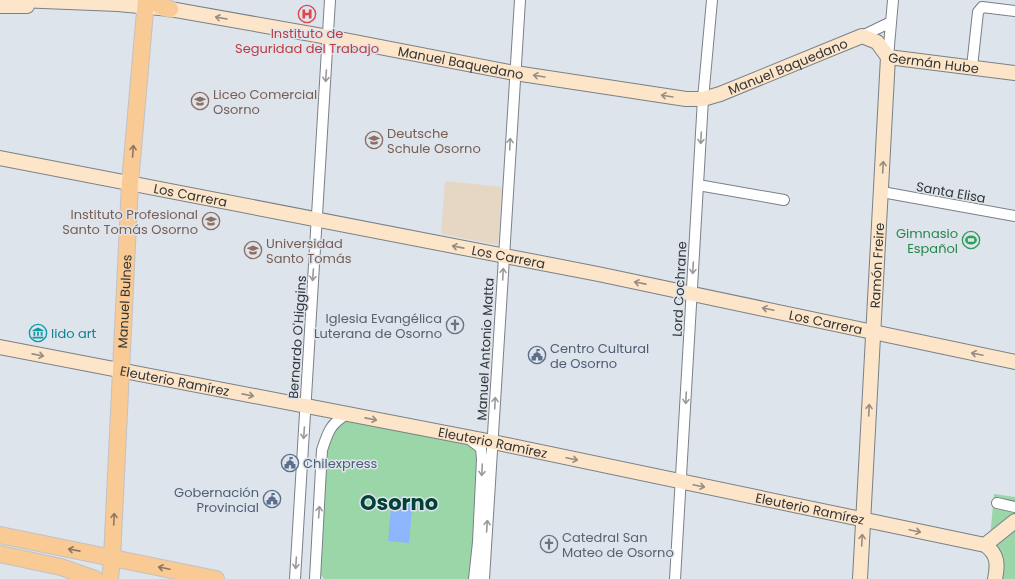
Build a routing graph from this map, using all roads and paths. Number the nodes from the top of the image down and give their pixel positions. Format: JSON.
{"nodes":[{"id":1,"x":330,"y":0,"type":"edge"},
{"id":2,"x":520,"y":0,"type":"edge"},
{"id":3,"x":712,"y":0,"type":"edge"},
{"id":4,"x":893,"y":0,"type":"edge"},
{"id":5,"x":148,"y":2,"type":"edge"},
{"id":6,"x":11,"y":3,"type":"edge"},
{"id":7,"x":117,"y":5,"type":"edge"},
{"id":8,"x":170,"y":10,"type":"joint"},
{"id":9,"x":1015,"y":12,"type":"edge"},
{"id":10,"x":891,"y":22,"type":"junction"},
{"id":11,"x":143,"y":29,"type":"junction"},
{"id":12,"x":862,"y":36,"type":"junction"},
{"id":13,"x":328,"y":37,"type":"junction"},
{"id":14,"x":888,"y":57,"type":"junction"},
{"id":15,"x":972,"y":67,"type":"junction"},
{"id":16,"x":515,"y":72,"type":"junction"},
{"id":17,"x":1015,"y":73,"type":"edge"},
{"id":18,"x":703,"y":99,"type":"junction"},
{"id":19,"x":0,"y":158,"type":"edge"},
{"id":20,"x":130,"y":183,"type":"junction"},
{"id":21,"x":698,"y":185,"type":"junction"},
{"id":22,"x":882,"y":192,"type":"junction"},
{"id":23,"x":784,"y":200,"type":"dead end"},
{"id":24,"x":1015,"y":216,"type":"edge"},
{"id":25,"x":317,"y":219,"type":"junction"},
{"id":26,"x":504,"y":256,"type":"junction"},
{"id":27,"x":692,"y":293,"type":"junction"},
{"id":28,"x":873,"y":331,"type":"junction"},
{"id":29,"x":0,"y":347,"type":"edge"},
{"id":30,"x":1015,"y":362,"type":"edge"},
{"id":31,"x":121,"y":372,"type":"junction"},
{"id":32,"x":305,"y":406,"type":"junction"},
{"id":33,"x":347,"y":414,"type":"junction"},
{"id":34,"x":468,"y":437,"type":"junction"},
{"id":35,"x":492,"y":442,"type":"junction"},
{"id":36,"x":681,"y":482,"type":"junction"},
{"id":37,"x":997,"y":503,"type":"dead end"},
{"id":38,"x":1015,"y":507,"type":"edge"},
{"id":39,"x":863,"y":520,"type":"junction"},
{"id":40,"x":1015,"y":521,"type":"edge"},
{"id":41,"x":0,"y":536,"type":"edge"},
{"id":42,"x":984,"y":546,"type":"junction"},
{"id":43,"x":0,"y":554,"type":"edge"},
{"id":44,"x":112,"y":558,"type":"junction"},
{"id":45,"x":96,"y":579,"type":"edge"},
{"id":46,"x":110,"y":579,"type":"edge"},
{"id":47,"x":216,"y":579,"type":"edge"},
{"id":48,"x":295,"y":579,"type":"edge"},
{"id":49,"x":315,"y":579,"type":"edge"},
{"id":50,"x":474,"y":579,"type":"edge"},
{"id":51,"x":484,"y":579,"type":"edge"},
{"id":52,"x":675,"y":579,"type":"edge"},
{"id":53,"x":860,"y":579,"type":"edge"},
{"id":54,"x":996,"y":579,"type":"edge"}],
"edges":[{"from":1,"to":13,"type":"street","name":"Bernardo O'Higgins"},
{"from":2,"to":16,"type":"street","name":"Manuel Antonio Matta"},
{"from":3,"to":18,"type":"street","name":"Lord Cochrane"},
{"from":4,"to":10,"type":"street","name":"Ramón Freire"},
{"from":5,"to":7,"type":"main road"},
{"from":5,"to":8,"type":"main road"},
{"from":5,"to":11,"type":"main road","name":"Manuel Bulnes"},
{"from":6,"to":7,"type":"main road"},
{"from":7,"to":11,"type":"main road"},
{"from":13,"to":8,"type":"main road","name":"Manuel Baquedano","one_way":true},
{"from":9,"to":15,"type":"street"},
{"from":10,"to":12,"type":"street","name":"Manuel Baquedano"},
{"from":10,"to":14,"type":"street","name":"Ramón Freire"},
{"from":20,"to":11,"type":"main road","name":"Manuel Bulnes","one_way":true},
{"from":12,"to":14,"type":"main road","name":"Germán Hube"},
{"from":12,"to":18,"type":"main road","name":"Manuel Baquedano"},
{"from":13,"to":16,"type":"main road","name":"Manuel Baquedano"},
{"from":13,"to":25,"type":"street","name":"Bernardo O'Higgins","one_way":true},
{"from":14,"to":15,"type":"main road","name":"Germán Hube"},
{"from":22,"to":14,"type":"main road","name":"Ramón Freire","one_way":true},
{"from":15,"to":17,"type":"main road","name":"Germán Hube"},
{"from":18,"to":16,"type":"main road","name":"Manuel Baquedano","one_way":true},
{"from":26,"to":16,"type":"street","name":"Manuel Antonio Matta","one_way":true},
{"from":18,"to":21,"type":"street","name":"Lord Cochrane","one_way":true},
{"from":19,"to":20,"type":"main road","name":"Los Carrera"},
{"from":20,"to":25,"type":"main road","name":"Los Carrera"},
{"from":20,"to":31,"type":"main road","name":"Manuel Bulnes"},
{"from":21,"to":23,"type":"street"},
{"from":21,"to":27,"type":"street","name":"Lord Cochrane","one_way":true},
{"from":22,"to":24,"type":"street","name":"Santa Elisa"},
{"from":22,"to":28,"type":"main road","name":"Ramón Freire"},
{"from":26,"to":25,"type":"main road","name":"Los Carrera","one_way":true},
{"from":25,"to":32,"type":"street","name":"Bernardo O'Higgins","one_way":true},
{"from":27,"to":26,"type":"main road","name":"Los Carrera","one_way":true},
{"from":35,"to":26,"type":"street","name":"Manuel Antonio Matta","one_way":true},
{"from":28,"to":27,"type":"main road","name":"Los Carrera","one_way":true},
{"from":27,"to":36,"type":"street","name":"Lord Cochrane","one_way":true},
{"from":30,"to":28,"type":"main road","name":"Los Carrera","one_way":true},
{"from":39,"to":28,"type":"main road","name":"Ramón Freire","one_way":true},
{"from":29,"to":31,"type":"main road","name":"Eleuterio Ramírez","one_way":true},
{"from":31,"to":32,"type":"main road","name":"Eleuterio Ramírez","one_way":true},
{"from":44,"to":31,"type":"main road","name":"Manuel Bulnes","one_way":true},
{"from":32,"to":33,"type":"main road","name":"Eleuterio Ramírez"},
{"from":32,"to":48,"type":"street","name":"Bernardo O'Higgins","one_way":true},
{"from":33,"to":34,"type":"main road","name":"Eleuterio Ramírez","one_way":true},
{"from":49,"to":33,"type":"street","one_way":true},
{"from":34,"to":35,"type":"main road","name":"Eleuterio Ramírez"},
{"from":34,"to":50,"type":"street","name":"Manuel Antonio Matta","one_way":true},
{"from":35,"to":36,"type":"main road","name":"Eleuterio Ramírez","one_way":true},
{"from":51,"to":35,"type":"street","name":"Manuel Antonio Matta","one_way":true},
{"from":36,"to":39,"type":"main road","name":"Eleuterio Ramírez","one_way":true},
{"from":36,"to":52,"type":"street","name":"Lord Cochrane"},
{"from":37,"to":38,"type":"street"},
{"from":39,"to":42,"type":"main road","name":"Eleuterio Ramírez","one_way":true},
{"from":53,"to":39,"type":"main road","name":"Ramón Freire","one_way":true},
{"from":40,"to":42,"type":"main road"},
{"from":44,"to":41,"type":"main road","one_way":true},
{"from":42,"to":54,"type":"main road"},
{"from":43,"to":45,"type":"main road"},
{"from":44,"to":46,"type":"main road","name":"Manuel Bulnes"},
{"from":47,"to":44,"type":"main road","one_way":true}]}
